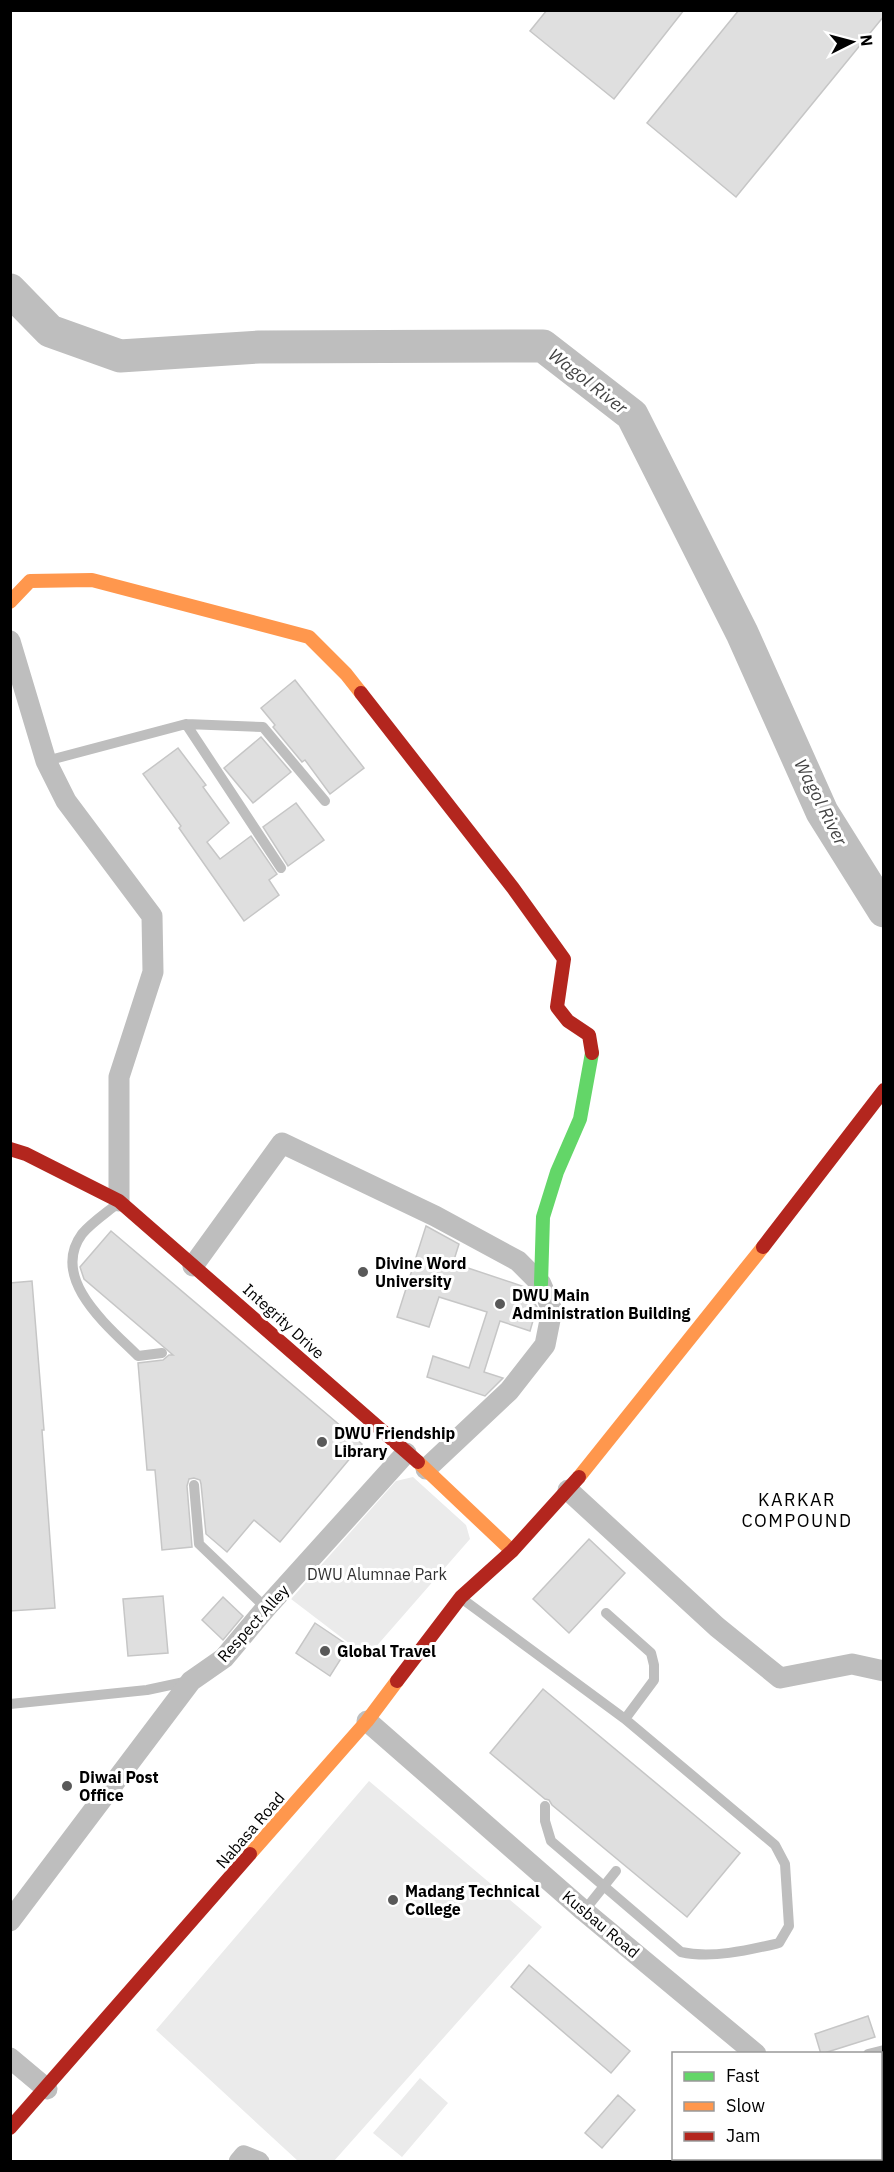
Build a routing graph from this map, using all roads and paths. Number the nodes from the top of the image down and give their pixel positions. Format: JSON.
{"nodes":[{"id":1,"x":10,"y":602,"type":"edge"},
{"id":2,"x":10,"y":641,"type":"edge"},
{"id":3,"x":186,"y":724,"type":"junction"},
{"id":4,"x":46,"y":761,"type":"junction"},
{"id":5,"x":325,"y":801,"type":"dead end"},
{"id":6,"x":281,"y":868,"type":"dead end"},
{"id":7,"x":884,"y":1090,"type":"edge"},
{"id":8,"x":10,"y":1149,"type":"edge"},
{"id":9,"x":119,"y":1202,"type":"junction"},
{"id":10,"x":193,"y":1266,"type":"junction"},
{"id":11,"x":541,"y":1284,"type":"junction"},
{"id":12,"x":162,"y":1353,"type":"dead end"},
{"id":13,"x":406,"y":1453,"type":"junction"},
{"id":14,"x":426,"y":1469,"type":"junction"},
{"id":15,"x":194,"y":1485,"type":"dead end"},
{"id":16,"x":568,"y":1490,"type":"junction"},
{"id":17,"x":512,"y":1551,"type":"junction"},
{"id":18,"x":461,"y":1597,"type":"junction"},
{"id":19,"x":266,"y":1608,"type":"junction"},
{"id":20,"x":606,"y":1613,"type":"dead end"},
{"id":21,"x":884,"y":1671,"type":"edge"},
{"id":22,"x":191,"y":1681,"type":"junction"},
{"id":23,"x":10,"y":1704,"type":"edge"},
{"id":24,"x":625,"y":1719,"type":"junction"},
{"id":25,"x":367,"y":1721,"type":"junction"},
{"id":26,"x":545,"y":1806,"type":"dead end"},
{"id":27,"x":616,"y":1871,"type":"dead end"},
{"id":28,"x":604,"y":1886,"type":"junction"},
{"id":29,"x":584,"y":1911,"type":"junction"},
{"id":30,"x":10,"y":1921,"type":"edge"},
{"id":31,"x":754,"y":2052,"type":"edge"},
{"id":32,"x":10,"y":2058,"type":"edge"},
{"id":33,"x":47,"y":2089,"type":"junction"},
{"id":34,"x":10,"y":2128,"type":"edge"},
{"id":35,"x":238,"y":2162,"type":"edge"},
{"id":36,"x":259,"y":2162,"type":"edge"}],
"edges":[{"from":1,"to":11,"type":"street"},
{"from":2,"to":4,"type":"street"},
{"from":3,"to":4,"type":"lane"},
{"from":3,"to":5,"type":"lane"},
{"from":3,"to":6,"type":"lane"},
{"from":4,"to":9,"type":"street"},
{"from":7,"to":16,"type":"street","name":"Nabasa Road"},
{"from":8,"to":9,"type":"street","name":"Integrity Drive"},
{"from":9,"to":10,"type":"street","name":"Integrity Drive"},
{"from":9,"to":12,"type":"lane"},
{"from":10,"to":11,"type":"street"},
{"from":10,"to":13,"type":"street","name":"Integrity Drive"},
{"from":11,"to":14,"type":"street"},
{"from":13,"to":14,"type":"street","name":"Integrity Drive"},
{"from":13,"to":19,"type":"street","name":"Respect Alley"},
{"from":14,"to":17,"type":"street","name":"Integrity Drive"},
{"from":15,"to":19,"type":"lane"},
{"from":16,"to":17,"type":"street","name":"Nabasa Road"},
{"from":16,"to":21,"type":"street"},
{"from":17,"to":18,"type":"street","name":"Nabasa Road"},
{"from":18,"to":24,"type":"lane"},
{"from":18,"to":25,"type":"street","name":"Nabasa Road"},
{"from":19,"to":22,"type":"street","name":"Respect Alley"},
{"from":20,"to":24,"type":"lane"},
{"from":22,"to":23,"type":"lane"},
{"from":22,"to":30,"type":"street","name":"Respect Alley"},
{"from":24,"to":28,"type":"lane"},
{"from":25,"to":29,"type":"street","name":"Kusbau Road"},
{"from":25,"to":33,"type":"street","name":"Nabasa Road"},
{"from":26,"to":28,"type":"lane"},
{"from":27,"to":28,"type":"lane"},
{"from":28,"to":29,"type":"lane"},
{"from":29,"to":31,"type":"street","name":"Kusbau Road"},
{"from":32,"to":33,"type":"street"},
{"from":33,"to":34,"type":"street","name":"Nabasa Road"},
{"from":35,"to":36,"type":"street"}]}
